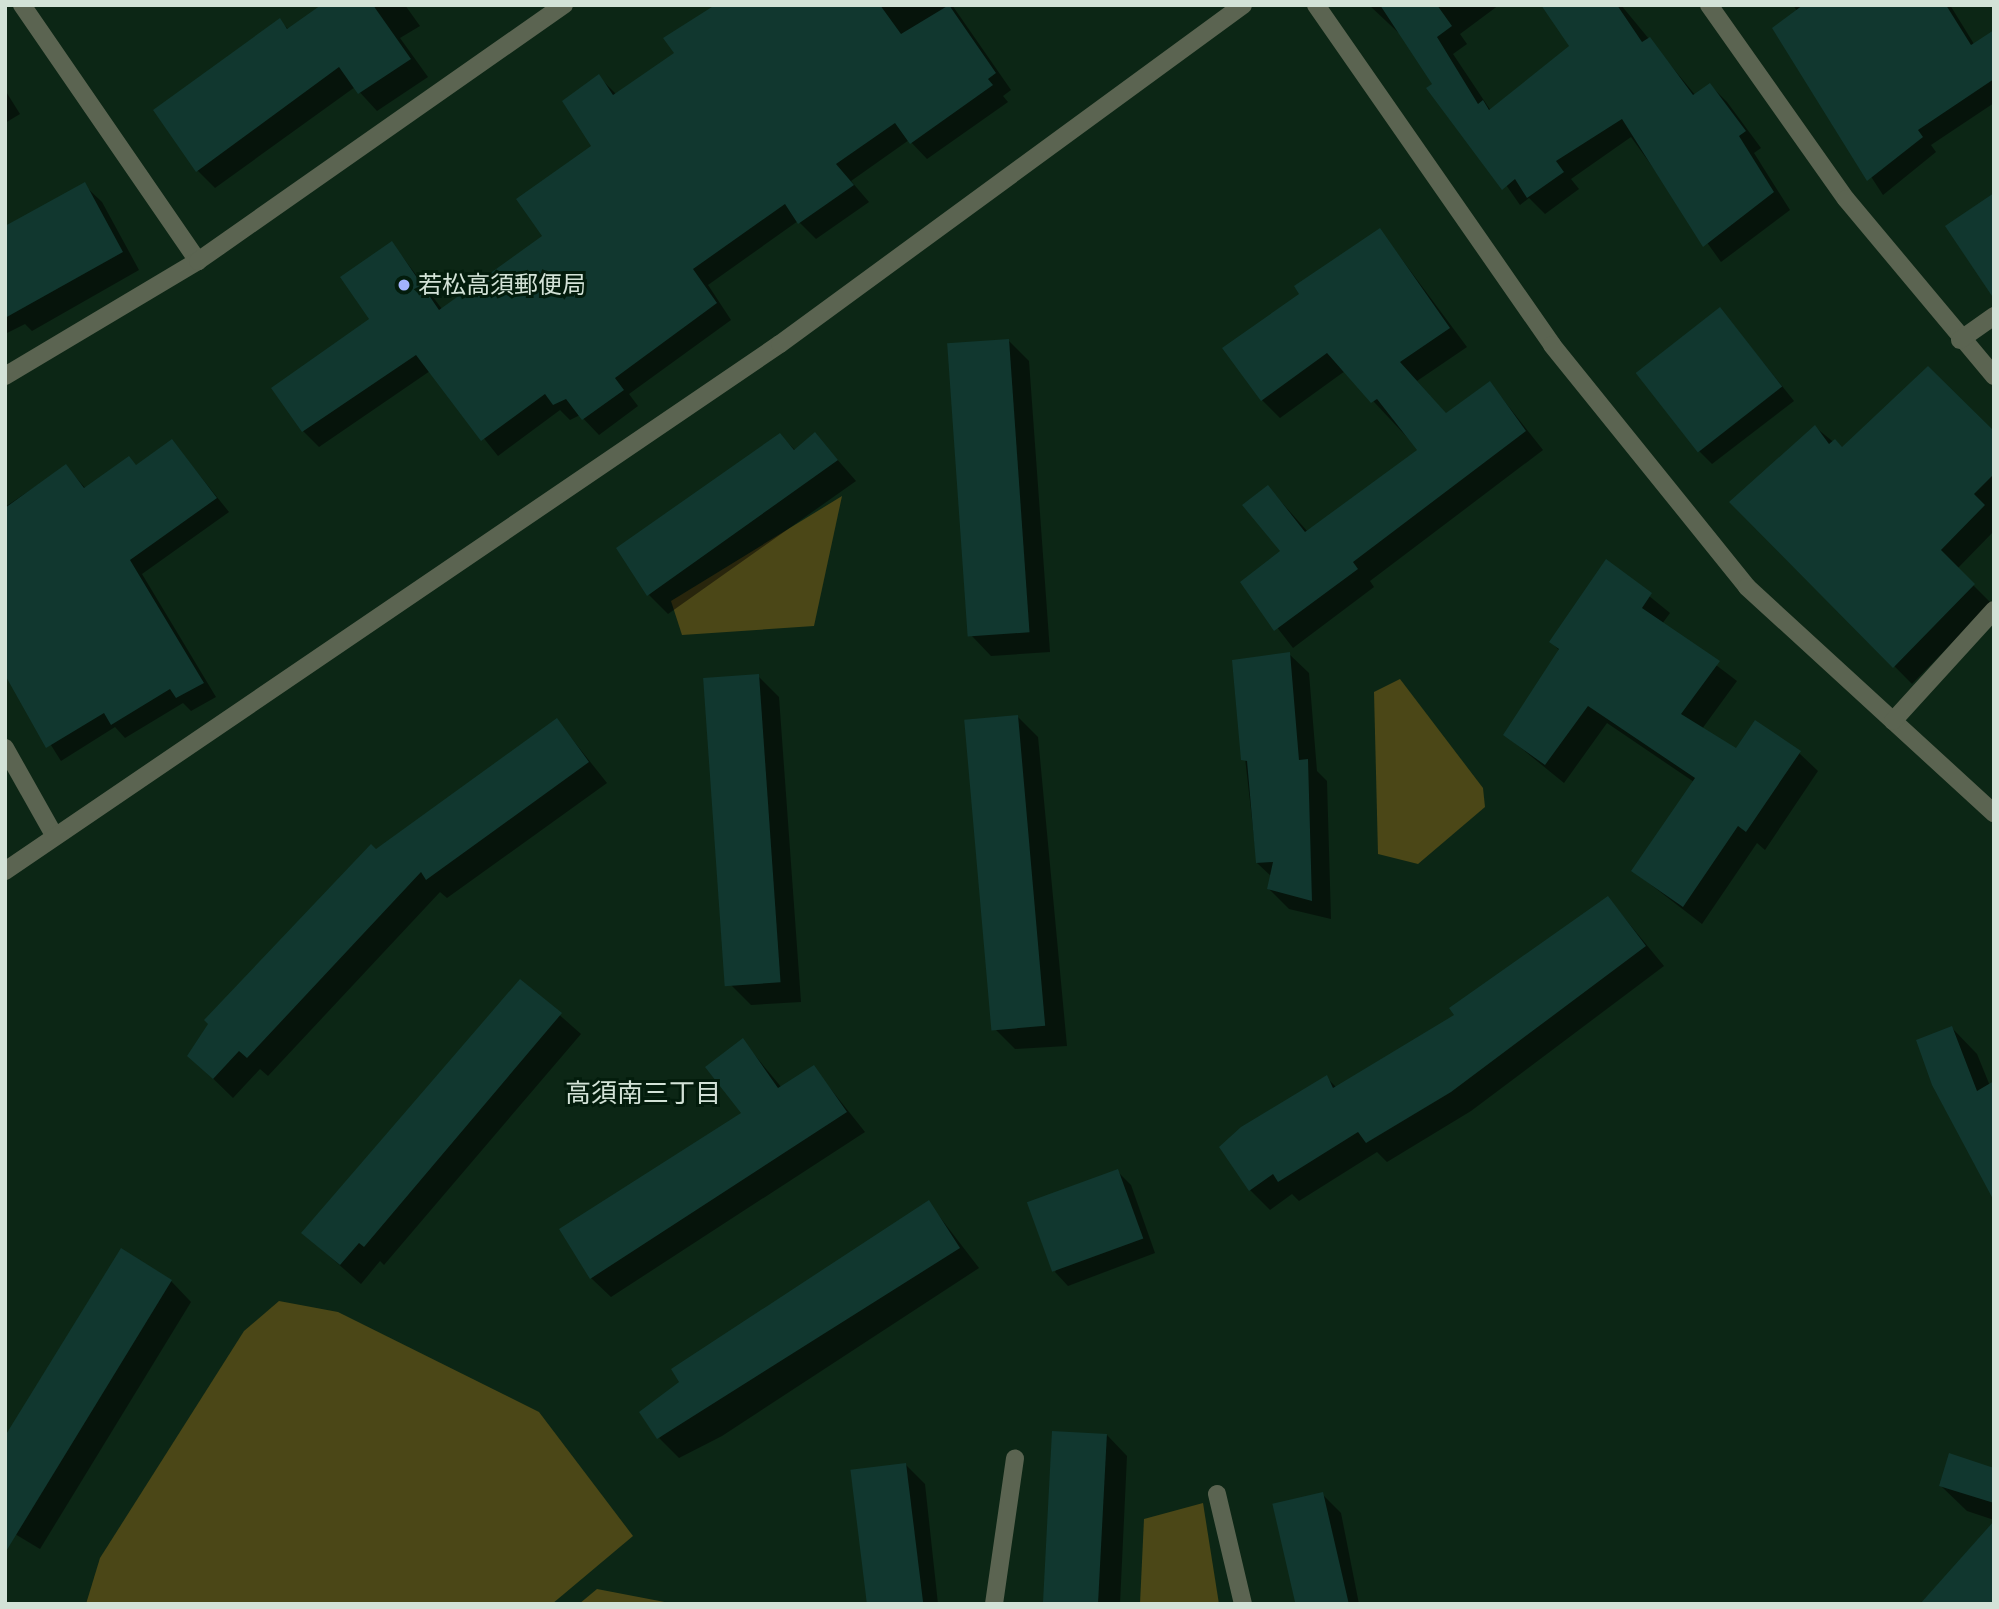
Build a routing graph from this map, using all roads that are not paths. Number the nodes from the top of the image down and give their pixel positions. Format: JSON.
{"nodes":[{"id":1,"x":22,"y":5,"type":"edge"},
{"id":2,"x":565,"y":5,"type":"edge"},
{"id":3,"x":1243,"y":5,"type":"edge"},
{"id":4,"x":1316,"y":5,"type":"edge"},
{"id":5,"x":1709,"y":5,"type":"edge"},
{"id":6,"x":198,"y":261,"type":"junction"},
{"id":7,"x":1994,"y":316,"type":"edge"},
{"id":8,"x":1959,"y":340,"type":"junction"},
{"id":9,"x":5,"y":376,"type":"edge"},
{"id":10,"x":1994,"y":376,"type":"edge"},
{"id":11,"x":1994,"y":610,"type":"edge"},
{"id":12,"x":1893,"y":721,"type":"junction"},
{"id":13,"x":5,"y":748,"type":"edge"},
{"id":14,"x":1994,"y":813,"type":"edge"},
{"id":15,"x":54,"y":835,"type":"junction"},
{"id":16,"x":5,"y":871,"type":"edge"},
{"id":17,"x":1015,"y":1459,"type":"dead end"},
{"id":18,"x":1217,"y":1494,"type":"dead end"},
{"id":19,"x":994,"y":1604,"type":"edge"},
{"id":20,"x":1243,"y":1604,"type":"edge"}],
"edges":[{"from":1,"to":6,"type":"street"},
{"from":2,"to":6,"type":"street"},
{"from":3,"to":15,"type":"street"},
{"from":4,"to":12,"type":"street"},
{"from":5,"to":8,"type":"street"},
{"from":6,"to":9,"type":"street"},
{"from":7,"to":8,"type":"street"},
{"from":8,"to":10,"type":"street"},
{"from":11,"to":12,"type":"street"},
{"from":12,"to":14,"type":"street"},
{"from":13,"to":15,"type":"street"},
{"from":15,"to":16,"type":"street"},
{"from":17,"to":19,"type":"street"},
{"from":18,"to":20,"type":"street"}]}
